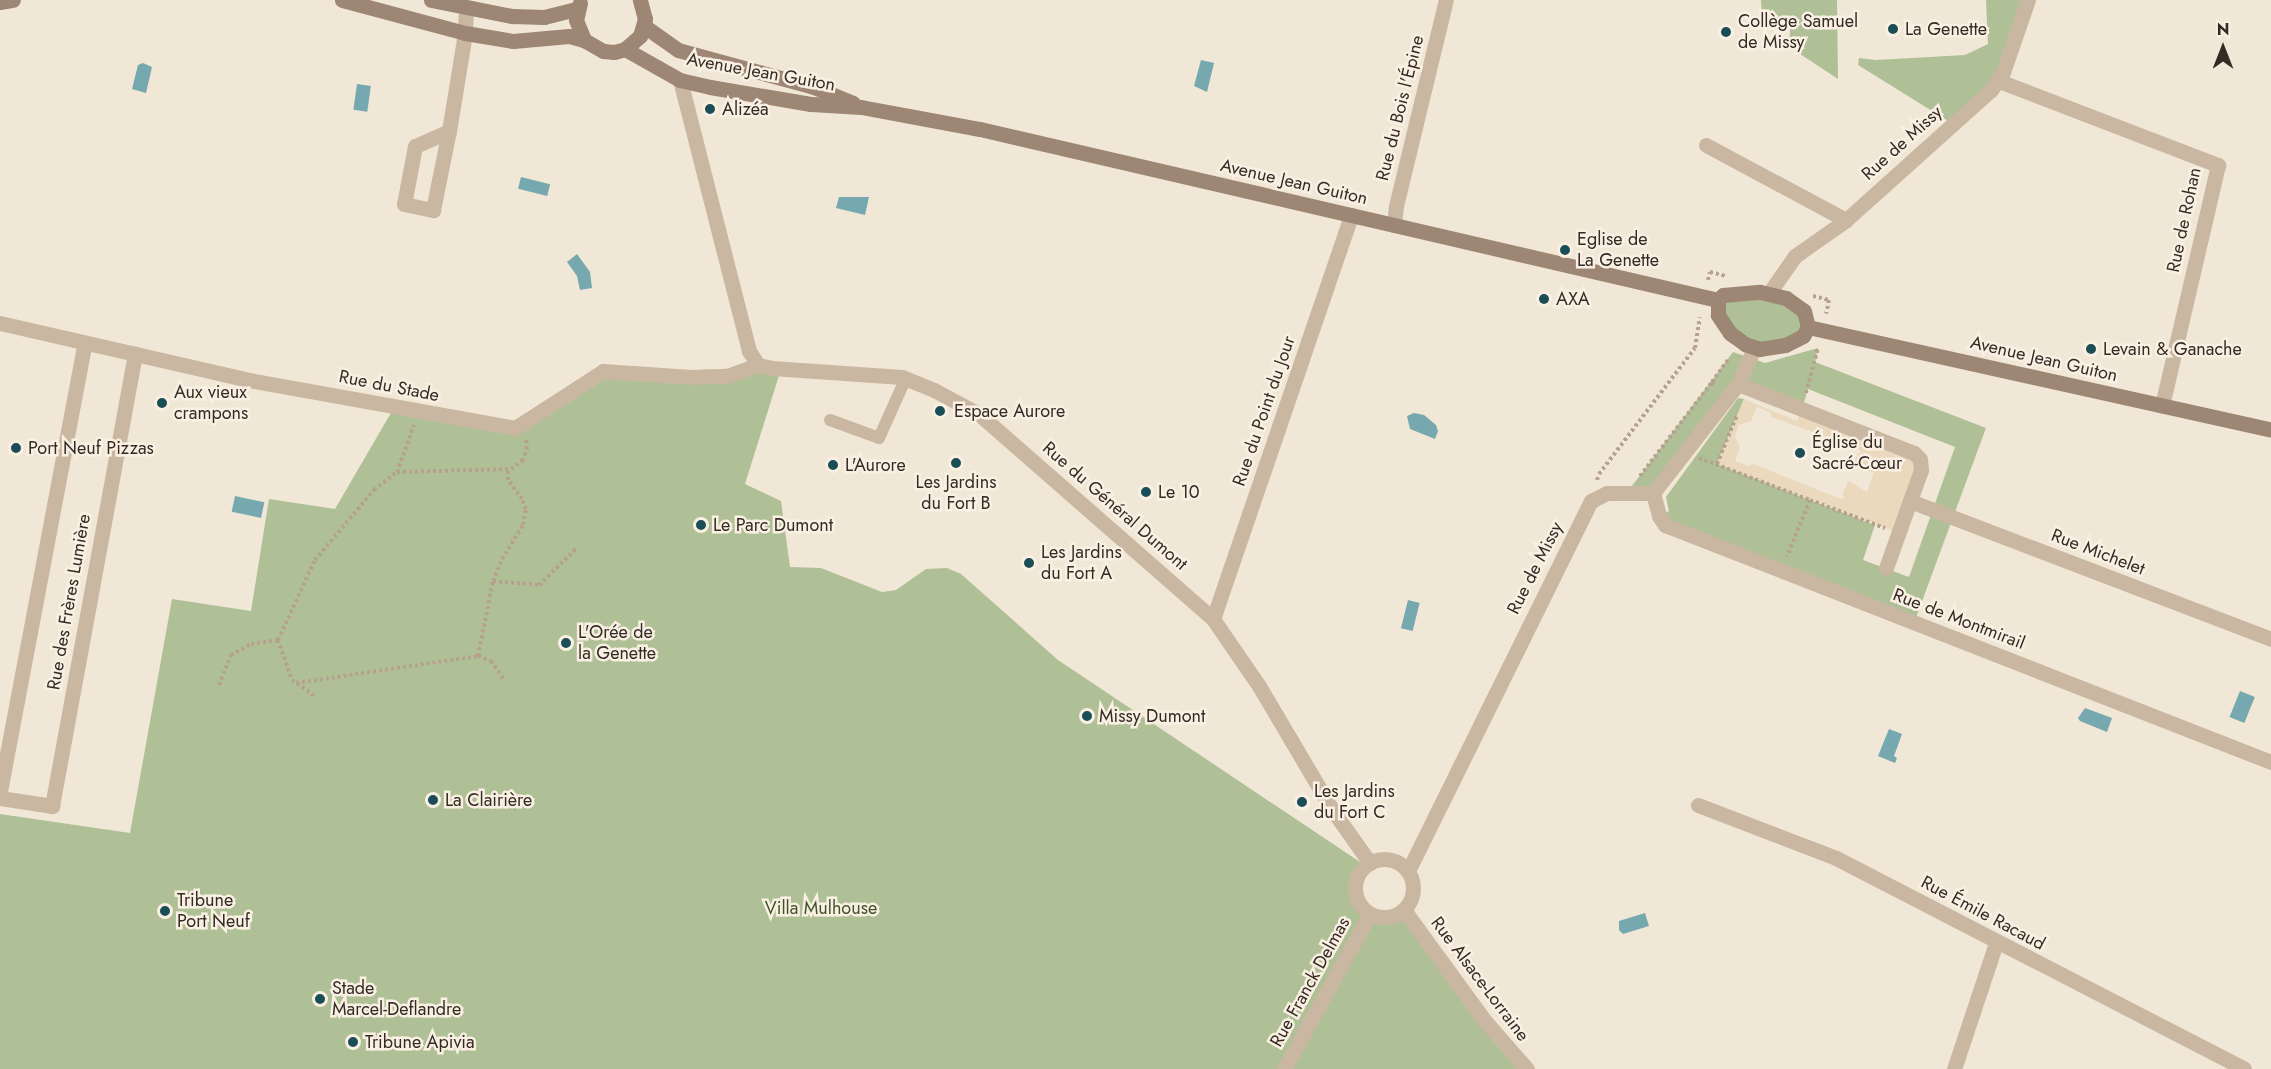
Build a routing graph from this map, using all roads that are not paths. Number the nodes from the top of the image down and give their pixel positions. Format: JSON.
{"nodes":[{"id":1,"x":13,"y":0,"type":"edge"},
{"id":2,"x":342,"y":0,"type":"edge"},
{"id":3,"x":431,"y":0,"type":"edge"},
{"id":4,"x":639,"y":0,"type":"edge"},
{"id":5,"x":1446,"y":0,"type":"edge"},
{"id":6,"x":2028,"y":0,"type":"edge"},
{"id":7,"x":0,"y":2,"type":"edge"},
{"id":8,"x":579,"y":5,"type":"edge"},
{"id":9,"x":466,"y":8,"type":"junction"},
{"id":10,"x":644,"y":27,"type":"junction"},
{"id":11,"x":465,"y":33,"type":"junction"},
{"id":12,"x":584,"y":40,"type":"junction"},
{"id":13,"x":625,"y":49,"type":"junction"},
{"id":14,"x":680,"y":80,"type":"junction"},
{"id":15,"x":1999,"y":81,"type":"junction"},
{"id":16,"x":861,"y":107,"type":"junction"},
{"id":17,"x":449,"y":131,"type":"junction"},
{"id":18,"x":1706,"y":145,"type":"dead end"},
{"id":19,"x":1351,"y":215,"type":"junction"},
{"id":20,"x":1846,"y":220,"type":"junction"},
{"id":21,"x":1394,"y":225,"type":"junction"},
{"id":22,"x":1769,"y":293,"type":"junction"},
{"id":23,"x":1711,"y":298,"type":"junction"},
{"id":24,"x":0,"y":323,"type":"edge"},
{"id":25,"x":1815,"y":329,"type":"junction"},
{"id":26,"x":85,"y":343,"type":"junction"},
{"id":27,"x":1752,"y":353,"type":"junction"},
{"id":28,"x":135,"y":354,"type":"junction"},
{"id":29,"x":758,"y":364,"type":"junction"},
{"id":30,"x":906,"y":378,"type":"junction"},
{"id":31,"x":1733,"y":390,"type":"junction"},
{"id":32,"x":2162,"y":405,"type":"junction"},
{"id":33,"x":830,"y":420,"type":"dead end"},
{"id":34,"x":2271,"y":430,"type":"edge"},
{"id":35,"x":1653,"y":493,"type":"junction"},
{"id":36,"x":1910,"y":501,"type":"junction"},
{"id":37,"x":1886,"y":568,"type":"dead end"},
{"id":38,"x":1213,"y":619,"type":"junction"},
{"id":39,"x":2271,"y":639,"type":"edge"},
{"id":40,"x":2271,"y":762,"type":"edge"},
{"id":41,"x":0,"y":790,"type":"edge"},
{"id":42,"x":0,"y":798,"type":"edge"},
{"id":43,"x":1698,"y":805,"type":"dead end"},
{"id":44,"x":1370,"y":862,"type":"junction"},
{"id":45,"x":1408,"y":871,"type":"junction"},
{"id":46,"x":1404,"y":910,"type":"junction"},
{"id":47,"x":1370,"y":914,"type":"junction"},
{"id":48,"x":1996,"y":943,"type":"junction"},
{"id":49,"x":1284,"y":1069,"type":"edge"},
{"id":50,"x":1527,"y":1069,"type":"edge"},
{"id":51,"x":1954,"y":1069,"type":"edge"},
{"id":52,"x":2244,"y":1069,"type":"edge"}],
"edges":[{"from":1,"to":7,"type":"main road"},
{"from":2,"to":11,"type":"main road"},
{"from":3,"to":9,"type":"main road"},
{"from":4,"to":10,"type":"main road"},
{"from":5,"to":21,"type":"street","name":"Rue du Bois l'Épine"},
{"from":6,"to":15,"type":"street","name":"Rue de Missy"},
{"from":8,"to":9,"type":"main road"},
{"from":8,"to":12,"type":"main road"},
{"from":9,"to":11,"type":"street"},
{"from":10,"to":13,"type":"main road"},
{"from":10,"to":16,"type":"main road","name":"Avenue Jean Guiton"},
{"from":11,"to":12,"type":"main road"},
{"from":11,"to":17,"type":"street"},
{"from":12,"to":13,"type":"main road"},
{"from":13,"to":14,"type":"main road","name":"Avenue Jean Guiton"},
{"from":14,"to":16,"type":"main road","name":"Avenue Jean Guiton"},
{"from":14,"to":29,"type":"street"},
{"from":15,"to":20,"type":"street","name":"Rue de Missy"},
{"from":15,"to":32,"type":"street","name":"Rue de Rohan"},
{"from":16,"to":19,"type":"main road","name":"Avenue Jean Guiton"},
{"from":17,"to":17,"type":"street"},
{"from":18,"to":20,"type":"street"},
{"from":19,"to":21,"type":"main road","name":"Avenue Jean Guiton"},
{"from":19,"to":38,"type":"street","name":"Rue du Point du Jour"},
{"from":20,"to":22,"type":"street","name":"Rue de Missy"},
{"from":21,"to":23,"type":"main road","name":"Avenue Jean Guiton"},
{"from":22,"to":23,"type":"main road"},
{"from":22,"to":25,"type":"main road"},
{"from":23,"to":27,"type":"main road"},
{"from":24,"to":26,"type":"street","name":"Rue du Stade"},
{"from":25,"to":27,"type":"main road"},
{"from":25,"to":32,"type":"main road","name":"Avenue Jean Guiton"},
{"from":26,"to":28,"type":"street","name":"Rue du Stade"},
{"from":26,"to":41,"type":"street","name":"Rue des Frères Lumière"},
{"from":27,"to":31,"type":"street"},
{"from":28,"to":29,"type":"street","name":"Rue du Stade"},
{"from":28,"to":42,"type":"street","name":"Rue des Frères Lumière"},
{"from":29,"to":30,"type":"street","name":"Rue du Général Dumont"},
{"from":30,"to":33,"type":"lane"},
{"from":30,"to":38,"type":"street","name":"Rue du Général Dumont"},
{"from":31,"to":35,"type":"street"},
{"from":31,"to":36,"type":"street"},
{"from":32,"to":34,"type":"main road","name":"Avenue Jean Guiton"},
{"from":35,"to":40,"type":"street","name":"Rue de Montmirail"},
{"from":35,"to":45,"type":"street","name":"Rue de Missy"},
{"from":36,"to":37,"type":"street"},
{"from":36,"to":39,"type":"street","name":"Rue Michelet"},
{"from":38,"to":44,"type":"street","name":"Rue du Général Dumont"},
{"from":43,"to":48,"type":"street","name":"Rue Émile Racaud"},
{"from":44,"to":45,"type":"street"},
{"from":44,"to":47,"type":"street"},
{"from":45,"to":46,"type":"street"},
{"from":46,"to":47,"type":"street"},
{"from":46,"to":50,"type":"street","name":"Rue Alsace-Lorraine"},
{"from":47,"to":49,"type":"street","name":"Rue Franck Delmas"},
{"from":48,"to":51,"type":"street"},
{"from":48,"to":52,"type":"street","name":"Rue Émile Racaud"}]}
